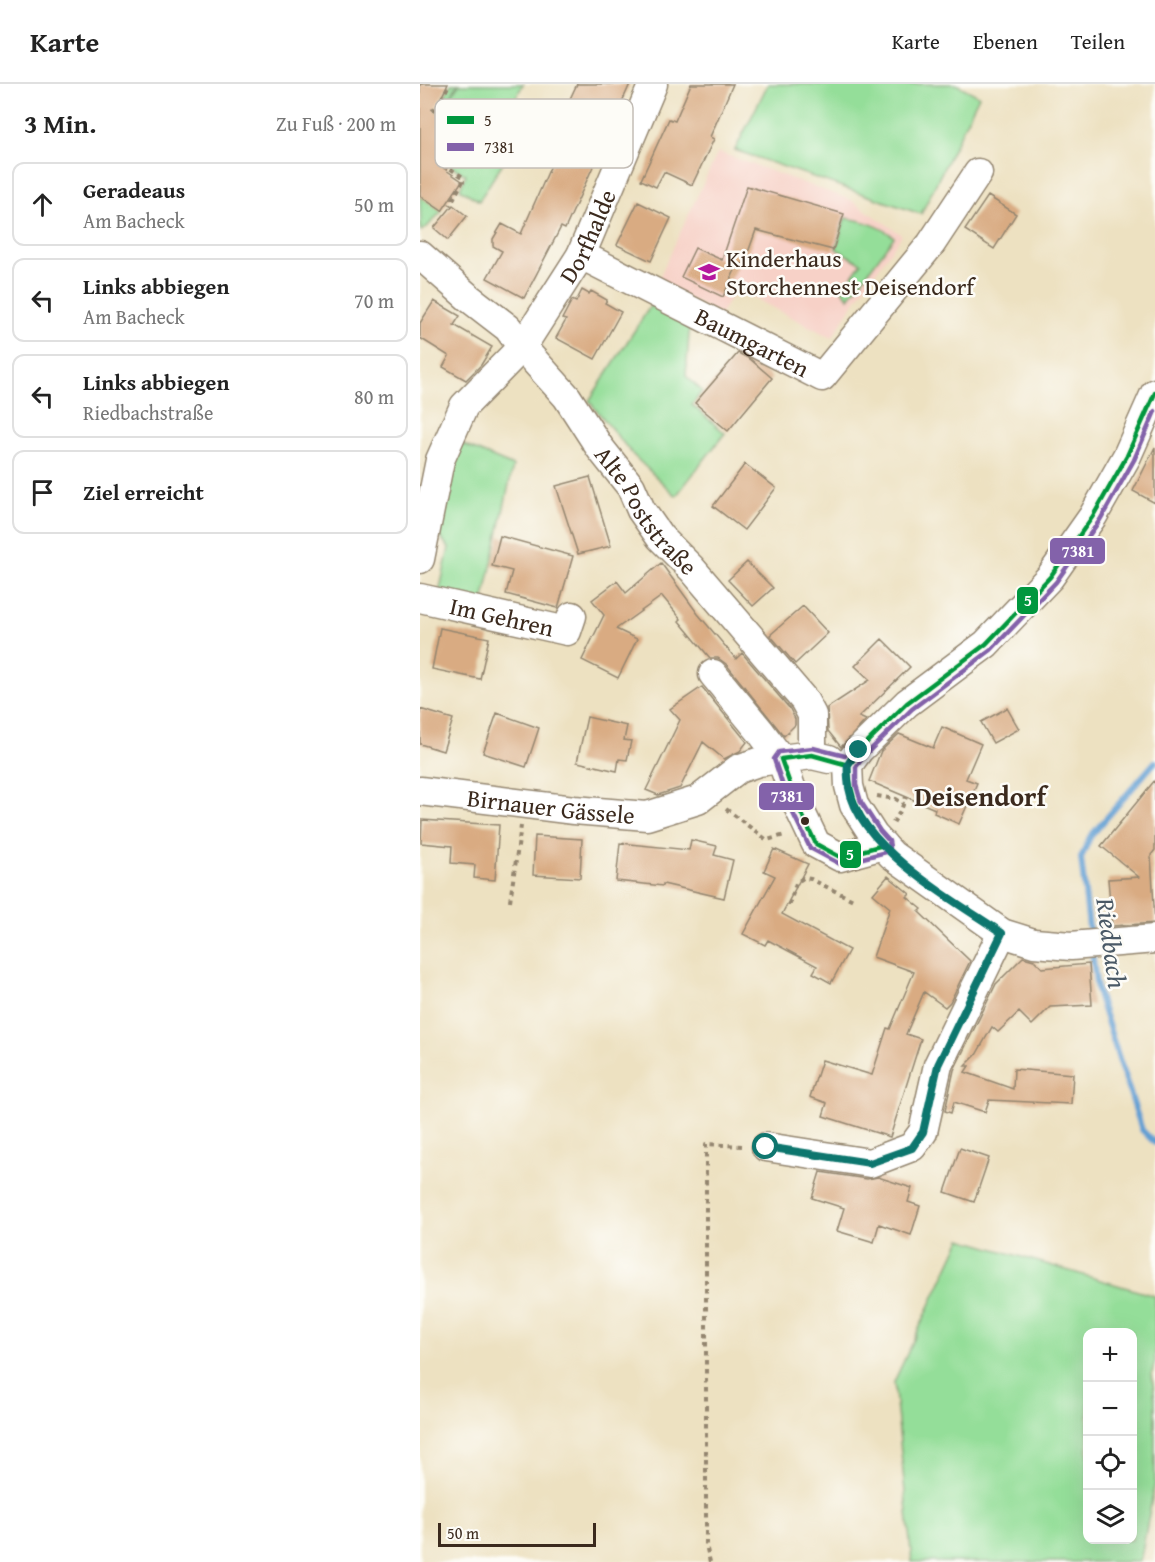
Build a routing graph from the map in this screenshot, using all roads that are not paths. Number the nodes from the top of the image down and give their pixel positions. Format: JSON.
{"nodes":[{"id":1,"x":653,"y":84,"type":"edge"},
{"id":2,"x":633,"y":132,"type":"edge"},
{"id":3,"x":618,"y":168,"type":"edge"},
{"id":4,"x":978,"y":173,"type":"dead end"},
{"id":5,"x":420,"y":255,"type":"edge"},
{"id":6,"x":581,"y":255,"type":"junction"},
{"id":7,"x":522,"y":347,"type":"junction"},
{"id":8,"x":1155,"y":393,"type":"edge"},
{"id":9,"x":420,"y":560,"type":"edge"},
{"id":10,"x":420,"y":598,"type":"edge"},
{"id":11,"x":572,"y":616,"type":"dead end"},
{"id":12,"x":713,"y":674,"type":"dead end"},
{"id":13,"x":812,"y":755,"type":"junction"},
{"id":14,"x":781,"y":759,"type":"junction"},
{"id":15,"x":848,"y":765,"type":"junction"},
{"id":16,"x":420,"y":791,"type":"edge"},
{"id":17,"x":883,"y":845,"type":"junction"},
{"id":18,"x":1002,"y":933,"type":"junction"},
{"id":19,"x":1155,"y":939,"type":"edge"},
{"id":20,"x":766,"y":1147,"type":"road end"}],
"edges":[{"from":1,"to":2,"type":"street","name":"Dorfhalde"},
{"from":3,"to":6,"type":"street","name":"Dorfhalde"},
{"from":4,"to":6,"type":"street","name":"Baumgarten"},
{"from":5,"to":7,"type":"street","name":"Alte Poststraße"},
{"from":6,"to":7,"type":"street","name":"Dorfhalde"},
{"from":7,"to":9,"type":"street"},
{"from":7,"to":13,"type":"street","name":"Alte Poststraße"},
{"from":8,"to":15,"type":"street"},
{"from":10,"to":11,"type":"street","name":"Im Gehren"},
{"from":12,"to":14,"type":"street"},
{"from":13,"to":14,"type":"street","name":"Birnauer Gässele"},
{"from":13,"to":15,"type":"street"},
{"from":14,"to":16,"type":"street","name":"Birnauer Gässele"},
{"from":14,"to":17,"type":"street"},
{"from":15,"to":17,"type":"street"},
{"from":17,"to":18,"type":"street"},
{"from":18,"to":19,"type":"street"},
{"from":18,"to":20,"type":"street"}]}
